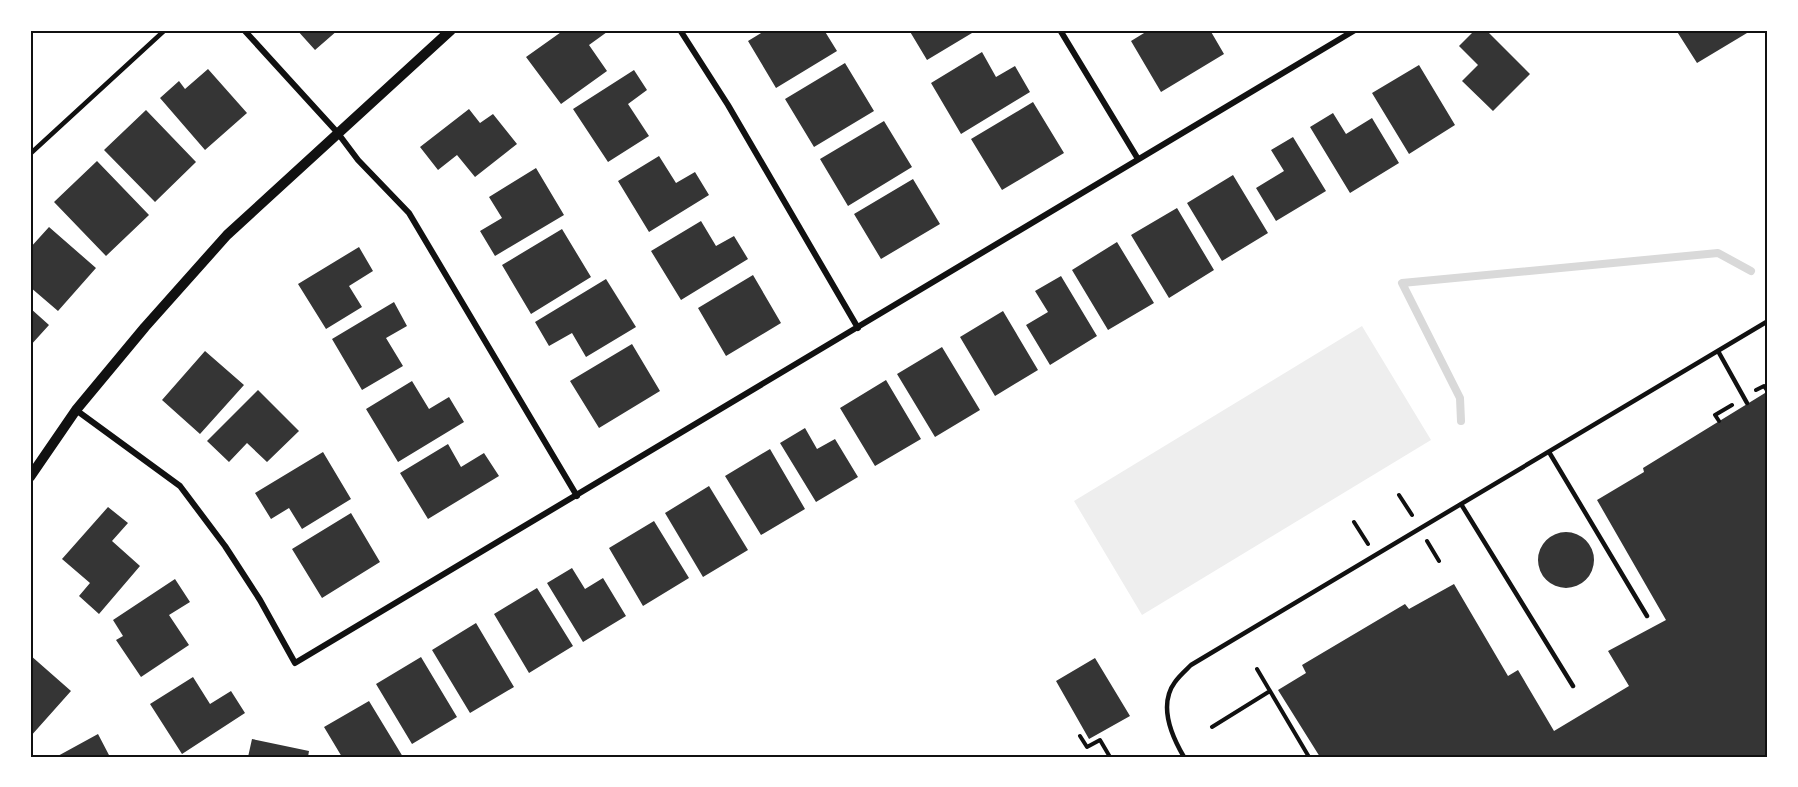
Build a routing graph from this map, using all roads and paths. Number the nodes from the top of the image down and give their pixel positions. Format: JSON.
{"nodes":[{"id":1,"x":165,"y":30,"type":"edge"},
{"id":2,"x":244,"y":30,"type":"edge"},
{"id":3,"x":451,"y":30,"type":"edge"},
{"id":4,"x":680,"y":30,"type":"edge"},
{"id":5,"x":1060,"y":30,"type":"edge"},
{"id":6,"x":1355,"y":30,"type":"edge"},
{"id":7,"x":337,"y":132,"type":"junction"},
{"id":8,"x":30,"y":154,"type":"edge"},
{"id":9,"x":1138,"y":159,"type":"junction"},
{"id":10,"x":1768,"y":321,"type":"edge"},
{"id":11,"x":858,"y":328,"type":"junction"},
{"id":12,"x":1718,"y":351,"type":"junction"},
{"id":13,"x":1748,"y":403,"type":"dead end"},
{"id":14,"x":76,"y":410,"type":"junction"},
{"id":15,"x":1549,"y":452,"type":"junction"},
{"id":16,"x":30,"y":477,"type":"edge"},
{"id":17,"x":1399,"y":495,"type":"dead end"},
{"id":18,"x":577,"y":496,"type":"junction"},
{"id":19,"x":1461,"y":504,"type":"junction"},
{"id":20,"x":1412,"y":515,"type":"dead end"},
{"id":21,"x":1354,"y":522,"type":"dead end"},
{"id":22,"x":1425,"y":538,"type":"dead end"},
{"id":23,"x":1374,"y":555,"type":"junction"},
{"id":24,"x":1439,"y":561,"type":"dead end"},
{"id":25,"x":1647,"y":616,"type":"dead end"},
{"id":26,"x":1257,"y":669,"type":"dead end"},
{"id":27,"x":1573,"y":686,"type":"dead end"},
{"id":28,"x":1270,"y":691,"type":"junction"},
{"id":29,"x":1212,"y":727,"type":"dead end"},
{"id":30,"x":1080,"y":736,"type":"dead end"},
{"id":31,"x":1110,"y":757,"type":"edge"},
{"id":32,"x":1184,"y":757,"type":"edge"},
{"id":33,"x":1309,"y":757,"type":"edge"}],
"edges":[{"from":1,"to":8,"type":"lane"},
{"from":2,"to":7,"type":"street"},
{"from":3,"to":7,"type":"street"},
{"from":4,"to":11,"type":"street"},
{"from":5,"to":9,"type":"street"},
{"from":6,"to":9,"type":"street"},
{"from":7,"to":14,"type":"street"},
{"from":7,"to":18,"type":"street"},
{"from":9,"to":11,"type":"street"},
{"from":10,"to":12,"type":"lane"},
{"from":11,"to":18,"type":"street"},
{"from":12,"to":13,"type":"lane"},
{"from":12,"to":15,"type":"lane"},
{"from":14,"to":16,"type":"street"},
{"from":14,"to":18,"type":"street"},
{"from":15,"to":19,"type":"lane"},
{"from":15,"to":25,"type":"lane"},
{"from":17,"to":20,"type":"path"},
{"from":19,"to":23,"type":"lane"},
{"from":19,"to":27,"type":"lane"},
{"from":21,"to":23,"type":"path"},
{"from":22,"to":24,"type":"path"},
{"from":23,"to":32,"type":"lane"},
{"from":26,"to":28,"type":"path"},
{"from":28,"to":29,"type":"path"},
{"from":28,"to":33,"type":"path"},
{"from":30,"to":31,"type":"path"}]}
